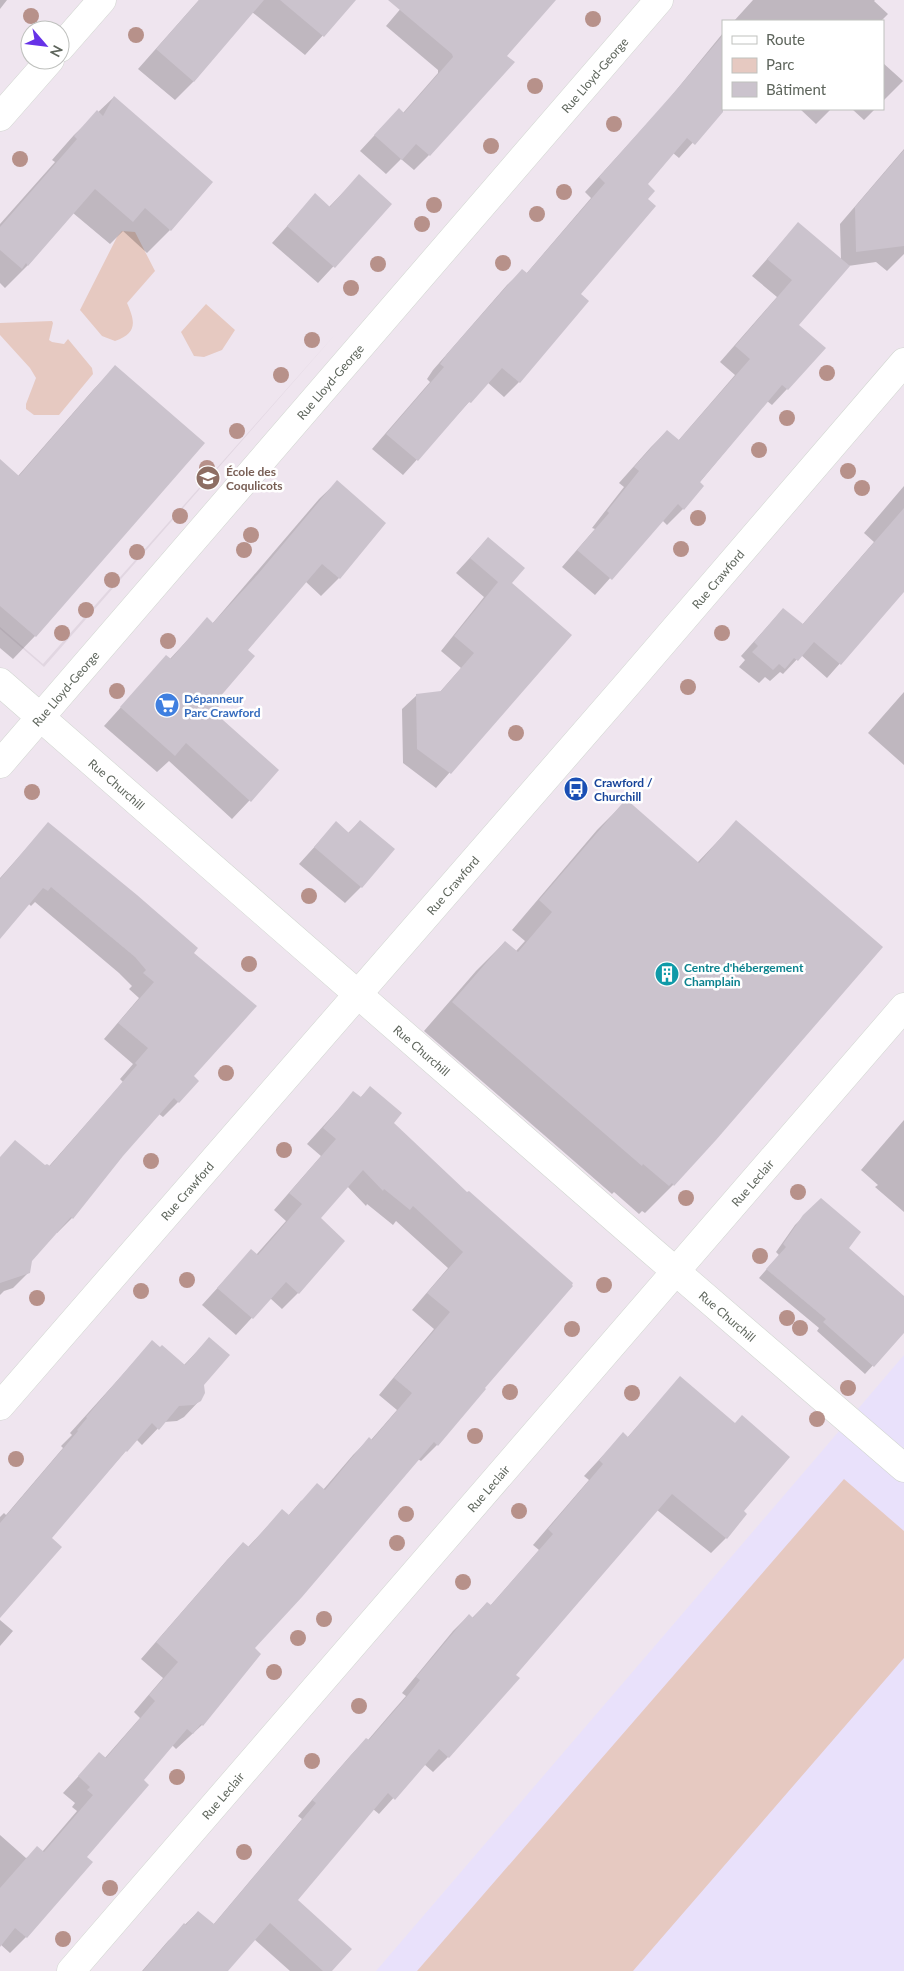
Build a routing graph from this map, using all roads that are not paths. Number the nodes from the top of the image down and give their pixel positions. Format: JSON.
{"nodes":[{"id":1,"x":102,"y":0,"type":"edge"},
{"id":2,"x":659,"y":0,"type":"edge"},
{"id":3,"x":70,"y":37,"type":"edge"},
{"id":4,"x":41,"y":70,"type":"edge"},
{"id":5,"x":0,"y":117,"type":"edge"},
{"id":6,"x":904,"y":362,"type":"edge"},
{"id":7,"x":0,"y":682,"type":"edge"},
{"id":8,"x":41,"y":717,"type":"junction"},
{"id":9,"x":0,"y":764,"type":"edge"},
{"id":10,"x":358,"y":994,"type":"junction"},
{"id":11,"x":904,"y":1007,"type":"edge"},
{"id":12,"x":676,"y":1272,"type":"junction"},
{"id":13,"x":0,"y":1406,"type":"edge"},
{"id":14,"x":904,"y":1468,"type":"edge"},
{"id":15,"x":71,"y":1971,"type":"edge"}],
"edges":[{"from":1,"to":3,"type":"street"},
{"from":2,"to":8,"type":"street","name":"Rue Lloyd-George"},
{"from":4,"to":5,"type":"street"},
{"from":6,"to":10,"type":"street","name":"Rue Crawford"},
{"from":7,"to":8,"type":"street","name":"Rue Churchill"},
{"from":8,"to":9,"type":"street","name":"Rue Lloyd-George"},
{"from":8,"to":10,"type":"street","name":"Rue Churchill"},
{"from":10,"to":12,"type":"street","name":"Rue Churchill"},
{"from":10,"to":13,"type":"street","name":"Rue Crawford"},
{"from":11,"to":12,"type":"street","name":"Rue Leclair"},
{"from":12,"to":14,"type":"street","name":"Rue Churchill"},
{"from":12,"to":15,"type":"street","name":"Rue Leclair"}]}
